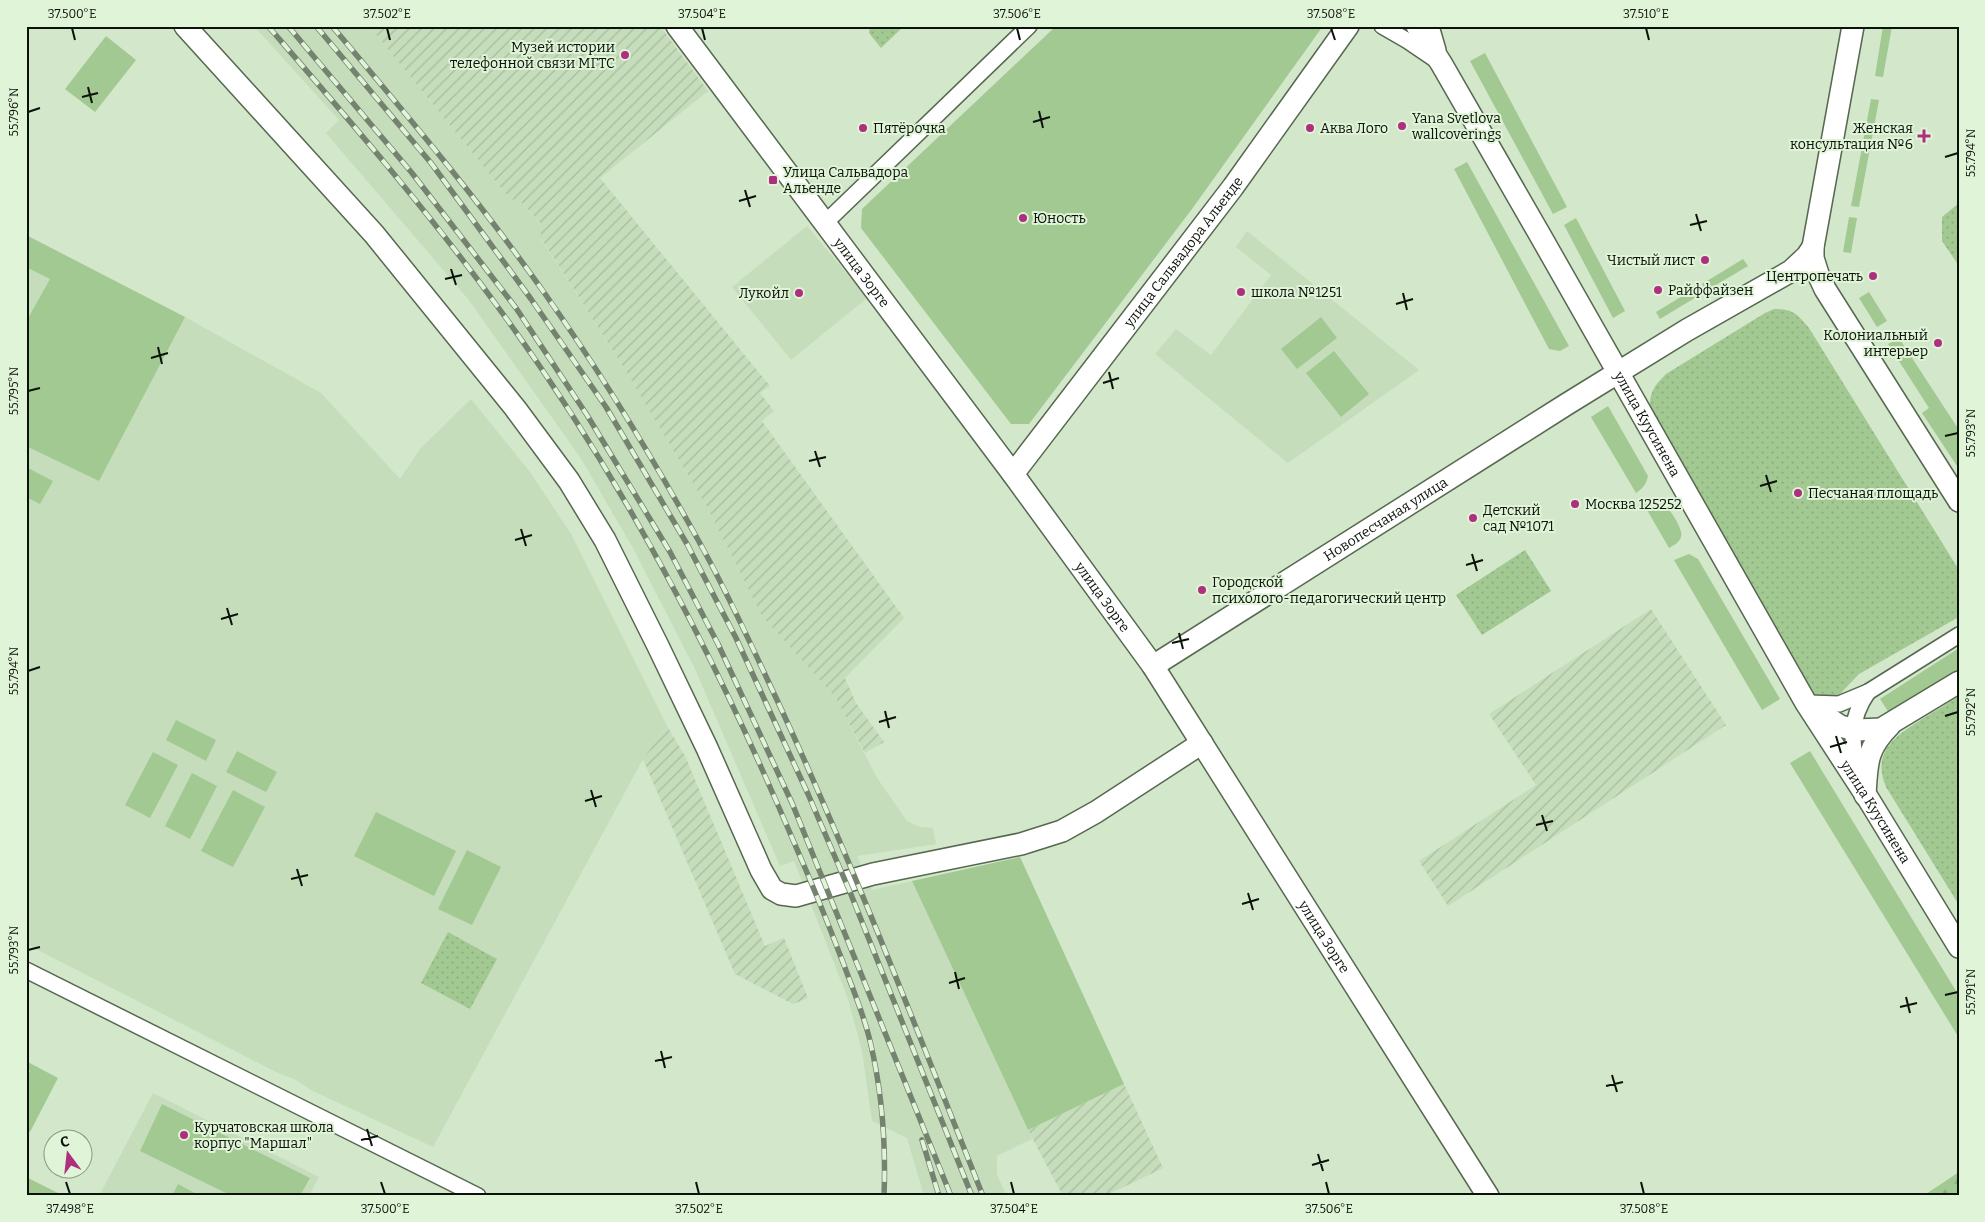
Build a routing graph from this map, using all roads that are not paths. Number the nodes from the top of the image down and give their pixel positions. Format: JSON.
{"nodes":[{"id":1,"x":185,"y":26,"type":"edge"},
{"id":2,"x":677,"y":26,"type":"edge"},
{"id":3,"x":1029,"y":26,"type":"edge"},
{"id":4,"x":1348,"y":26,"type":"edge"},
{"id":5,"x":1382,"y":26,"type":"edge"},
{"id":6,"x":1417,"y":26,"type":"edge"},
{"id":7,"x":1431,"y":26,"type":"edge"},
{"id":8,"x":1852,"y":26,"type":"edge"},
{"id":9,"x":1441,"y":63,"type":"junction"},
{"id":10,"x":825,"y":223,"type":"junction"},
{"id":11,"x":1813,"y":247,"type":"junction"},
{"id":12,"x":1775,"y":280,"type":"junction"},
{"id":13,"x":1837,"y":308,"type":"junction"},
{"id":14,"x":1618,"y":372,"type":"junction"},
{"id":15,"x":1013,"y":474,"type":"junction"},
{"id":16,"x":1959,"y":501,"type":"edge"},
{"id":17,"x":1959,"y":635,"type":"edge"},
{"id":18,"x":1153,"y":666,"type":"junction"},
{"id":19,"x":1959,"y":682,"type":"edge"},
{"id":20,"x":1868,"y":692,"type":"junction"},
{"id":21,"x":1806,"y":703,"type":"junction"},
{"id":22,"x":1890,"y":725,"type":"junction"},
{"id":23,"x":1852,"y":729,"type":"junction"},
{"id":24,"x":1202,"y":743,"type":"junction"},
{"id":25,"x":1865,"y":795,"type":"junction"},
{"id":26,"x":1959,"y":947,"type":"edge"},
{"id":27,"x":26,"y":970,"type":"edge"},
{"id":28,"x":478,"y":1196,"type":"edge"},
{"id":29,"x":1488,"y":1196,"type":"edge"}],
"edges":[{"from":1,"to":24,"type":"street"},
{"from":2,"to":10,"type":"street","name":"улица Зорге"},
{"from":3,"to":10,"type":"street"},
{"from":4,"to":15,"type":"street","name":"улица Сальвадора Альенде"},
{"from":5,"to":9,"type":"street"},
{"from":6,"to":9,"type":"street","name":"улица Куусинена"},
{"from":7,"to":9,"type":"street"},
{"from":8,"to":11,"type":"street"},
{"from":9,"to":14,"type":"street","name":"улица Куусинена"},
{"from":10,"to":15,"type":"street","name":"улица Зорге"},
{"from":11,"to":12,"type":"street"},
{"from":11,"to":13,"type":"street"},
{"from":12,"to":13,"type":"street"},
{"from":12,"to":14,"type":"street"},
{"from":13,"to":16,"type":"street"},
{"from":14,"to":18,"type":"street","name":"Новопесчаная улица"},
{"from":14,"to":21,"type":"street","name":"улица Куусинена"},
{"from":15,"to":18,"type":"street","name":"улица Зорге"},
{"from":17,"to":20,"type":"street"},
{"from":18,"to":24,"type":"street","name":"улица Зорге"},
{"from":19,"to":22,"type":"street"},
{"from":20,"to":21,"type":"street"},
{"from":20,"to":23,"type":"street"},
{"from":21,"to":23,"type":"street"},
{"from":21,"to":25,"type":"street","name":"улица Куусинена"},
{"from":22,"to":23,"type":"street"},
{"from":22,"to":25,"type":"street"},
{"from":23,"to":25,"type":"street"},
{"from":24,"to":29,"type":"street","name":"улица Зорге"},
{"from":25,"to":26,"type":"street","name":"улица Куусинена"},
{"from":27,"to":28,"type":"street"}]}
